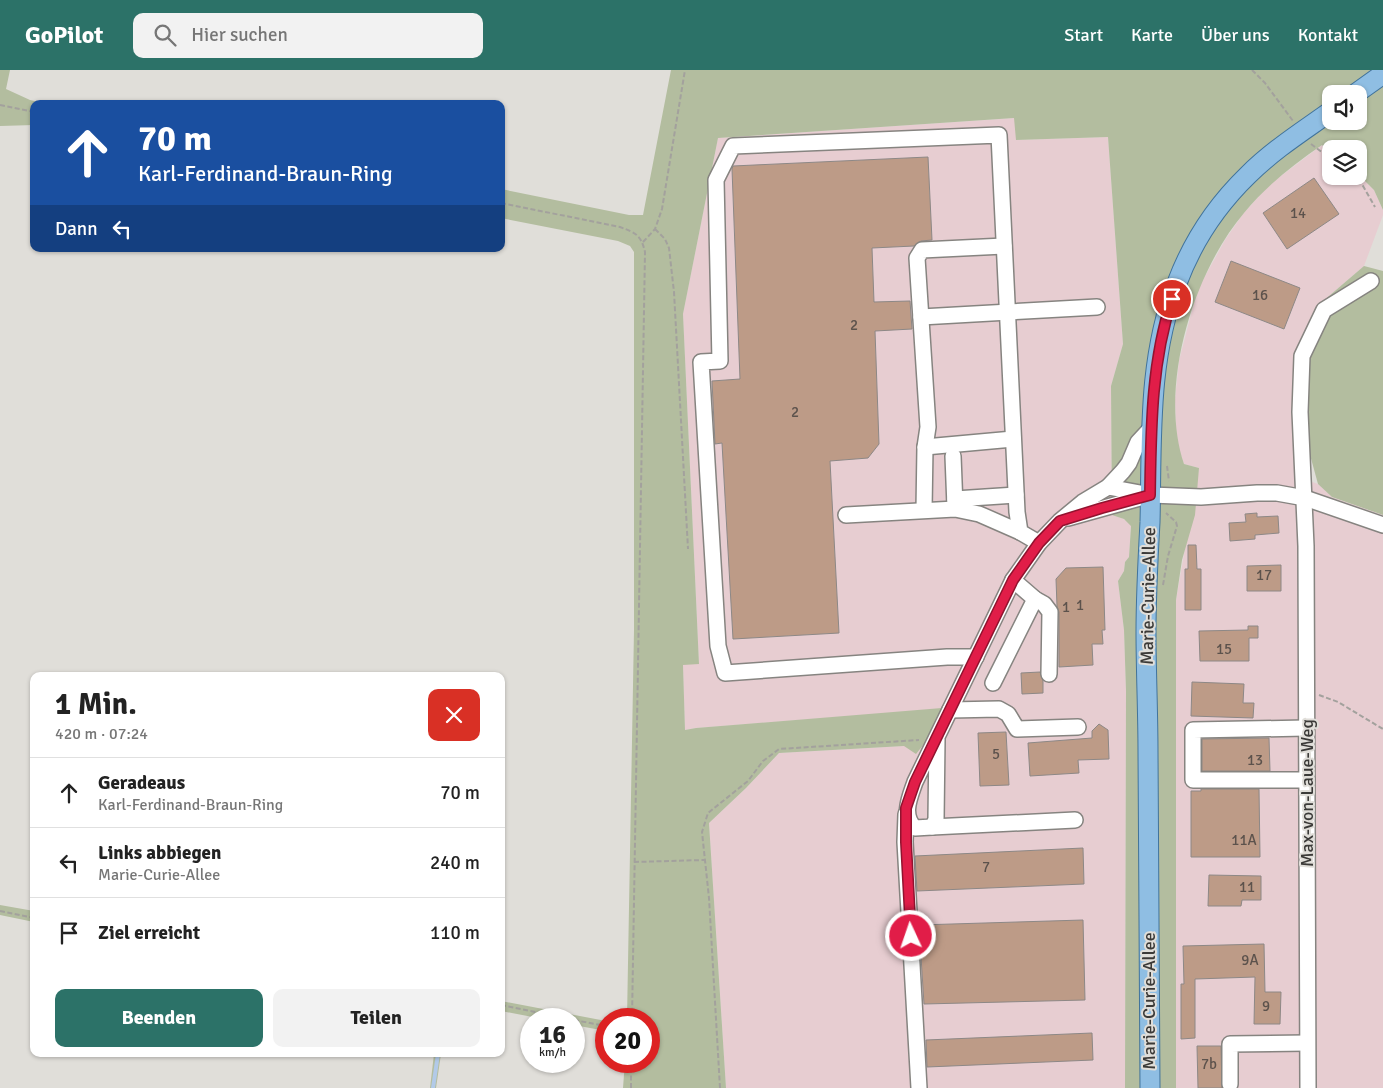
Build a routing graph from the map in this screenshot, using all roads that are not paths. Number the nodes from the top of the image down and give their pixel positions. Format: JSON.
{"nodes":[{"id":1,"x":1383,"y":74,"type":"edge"},
{"id":2,"x":1367,"y":85,"type":"edge"},
{"id":3,"x":1322,"y":117,"type":"edge"},
{"id":4,"x":1004,"y":246,"type":"junction"},
{"id":5,"x":1371,"y":281,"type":"dead end"},
{"id":6,"x":1097,"y":306,"type":"dead end"},
{"id":7,"x":1007,"y":312,"type":"junction"},
{"id":8,"x":921,"y":317,"type":"junction"},
{"id":9,"x":1151,"y":428,"type":"junction"},
{"id":10,"x":1013,"y":440,"type":"junction"},
{"id":11,"x":925,"y":447,"type":"junction"},
{"id":12,"x":953,"y":456,"type":"dead end"},
{"id":13,"x":1108,"y":487,"type":"junction"},
{"id":14,"x":1016,"y":494,"type":"junction"},
{"id":15,"x":1160,"y":496,"type":"junction"},
{"id":16,"x":1305,"y":498,"type":"junction"},
{"id":17,"x":955,"y":504,"type":"junction"},
{"id":18,"x":924,"y":510,"type":"junction"},
{"id":19,"x":846,"y":515,"type":"dead end"},
{"id":20,"x":1060,"y":521,"type":"junction"},
{"id":21,"x":1383,"y":525,"type":"edge"},
{"id":22,"x":1020,"y":532,"type":"junction"},
{"id":23,"x":1039,"y":543,"type":"junction"},
{"id":24,"x":1013,"y":580,"type":"junction"},
{"id":25,"x":1035,"y":599,"type":"junction"},
{"id":26,"x":976,"y":657,"type":"junction"},
{"id":27,"x":1049,"y":674,"type":"dead end"},
{"id":28,"x":993,"y":683,"type":"dead end"},
{"id":29,"x":950,"y":710,"type":"junction"},
{"id":30,"x":1078,"y":727,"type":"dead end"},
{"id":31,"x":1306,"y":728,"type":"junction"},
{"id":32,"x":937,"y":739,"type":"junction"},
{"id":33,"x":1306,"y":780,"type":"junction"},
{"id":34,"x":906,"y":808,"type":"junction"},
{"id":35,"x":1075,"y":820,"type":"dead end"},
{"id":36,"x":932,"y":827,"type":"junction"},
{"id":37,"x":1307,"y":1043,"type":"junction"},
{"id":38,"x":1230,"y":1084,"type":"dead end"},
{"id":39,"x":919,"y":1088,"type":"edge"},
{"id":40,"x":1150,"y":1088,"type":"edge"},
{"id":41,"x":1308,"y":1088,"type":"edge"}],
"edges":[{"from":1,"to":2,"type":"main road"},
{"from":3,"to":9,"type":"main road","name":"Marie-Curie-Allee"},
{"from":4,"to":7,"type":"street"},
{"from":4,"to":8,"type":"street"},
{"from":4,"to":26,"type":"street"},
{"from":5,"to":16,"type":"street","name":"Max-von-Laue-Weg"},
{"from":6,"to":7,"type":"street"},
{"from":7,"to":8,"type":"street"},
{"from":7,"to":10,"type":"street"},
{"from":8,"to":11,"type":"street"},
{"from":9,"to":13,"type":"street"},
{"from":9,"to":15,"type":"main road","name":"Marie-Curie-Allee"},
{"from":10,"to":11,"type":"street"},
{"from":10,"to":14,"type":"street"},
{"from":11,"to":18,"type":"street"},
{"from":12,"to":17,"type":"street"},
{"from":13,"to":15,"type":"street"},
{"from":13,"to":20,"type":"street"},
{"from":14,"to":17,"type":"street"},
{"from":14,"to":22,"type":"street"},
{"from":15,"to":16,"type":"street"},
{"from":15,"to":20,"type":"street"},
{"from":15,"to":40,"type":"main road","name":"Marie-Curie-Allee"},
{"from":16,"to":21,"type":"street"},
{"from":16,"to":31,"type":"street","name":"Max-von-Laue-Weg"},
{"from":17,"to":18,"type":"street"},
{"from":17,"to":22,"type":"street"},
{"from":18,"to":19,"type":"street"},
{"from":20,"to":23,"type":"street"},
{"from":22,"to":23,"type":"street"},
{"from":23,"to":24,"type":"street"},
{"from":24,"to":25,"type":"street"},
{"from":24,"to":26,"type":"street"},
{"from":25,"to":27,"type":"street"},
{"from":25,"to":28,"type":"street"},
{"from":26,"to":29,"type":"street"},
{"from":29,"to":30,"type":"street"},
{"from":29,"to":32,"type":"street"},
{"from":31,"to":33,"type":"street","name":"Max-von-Laue-Weg"},
{"from":31,"to":33,"type":"street"},
{"from":32,"to":34,"type":"street"},
{"from":32,"to":36,"type":"street"},
{"from":33,"to":37,"type":"street","name":"Max-von-Laue-Weg"},
{"from":34,"to":36,"type":"street"},
{"from":34,"to":39,"type":"street"},
{"from":35,"to":36,"type":"street"},
{"from":37,"to":38,"type":"street"},
{"from":37,"to":41,"type":"street","name":"Max-von-Laue-Weg"}]}
